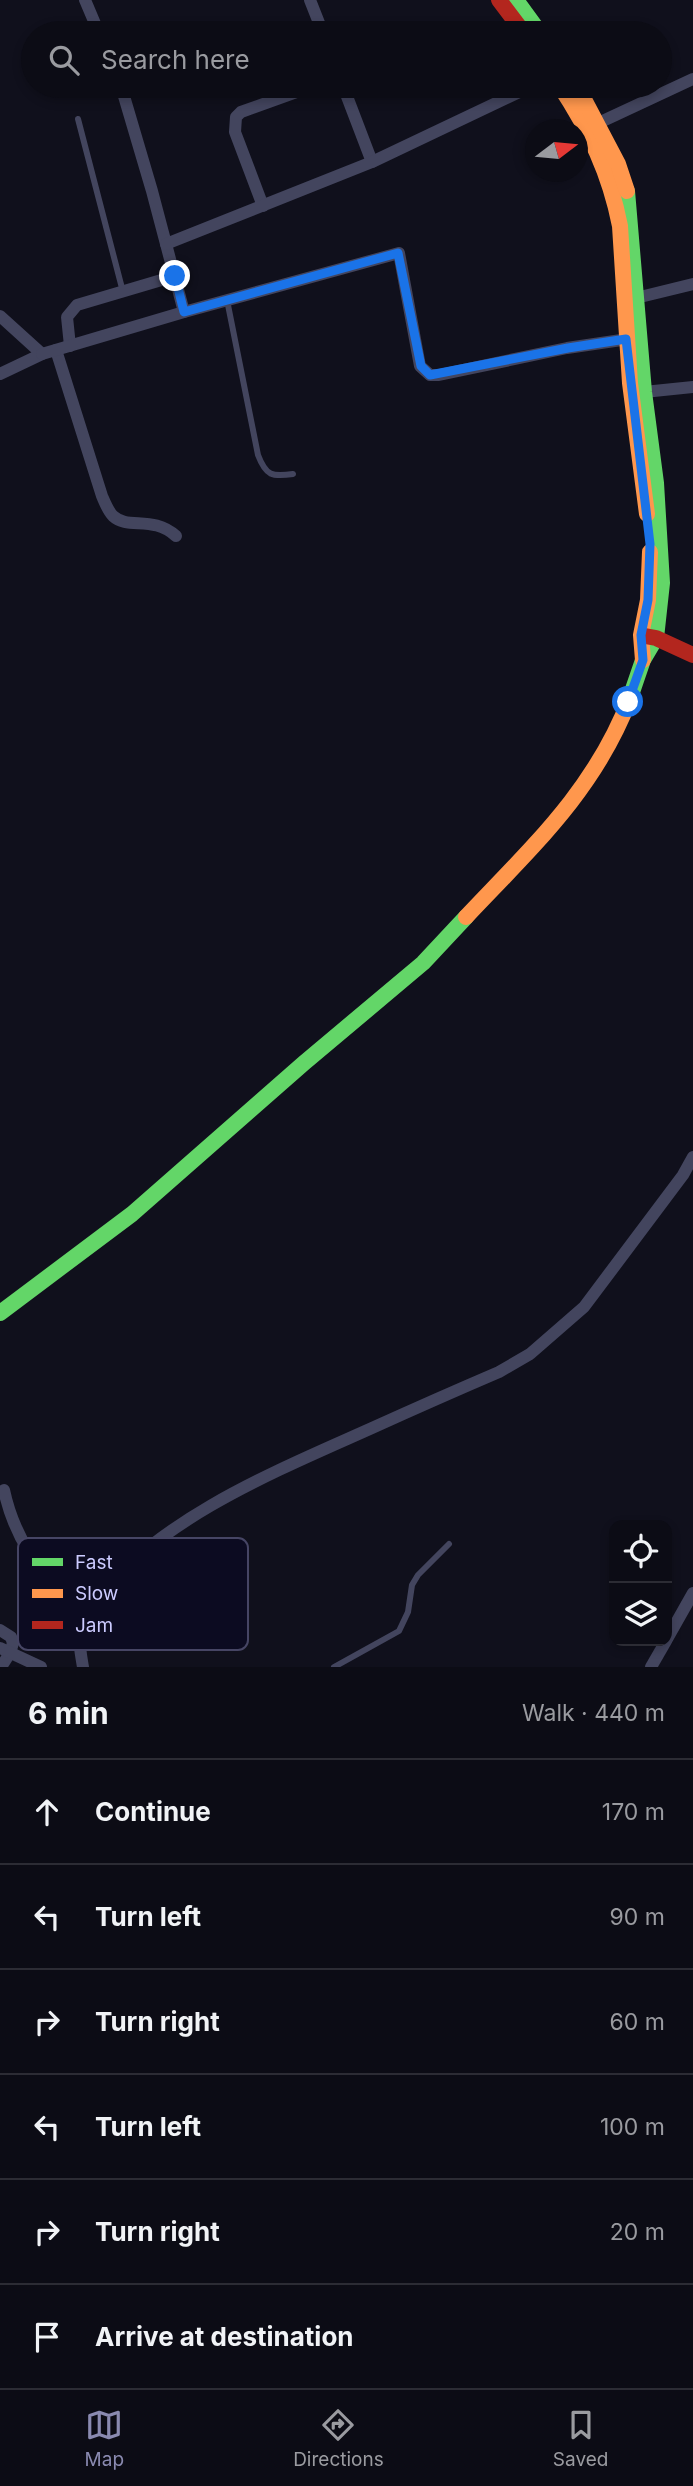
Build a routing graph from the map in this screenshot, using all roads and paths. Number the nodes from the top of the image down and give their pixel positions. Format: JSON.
{"nodes":[{"id":1,"x":85,"y":0,"type":"edge"},
{"id":2,"x":310,"y":0,"type":"edge"},
{"id":3,"x":499,"y":0,"type":"edge"},
{"id":4,"x":516,"y":0,"type":"edge"},
{"id":5,"x":95,"y":21,"type":"edge"},
{"id":6,"x":318,"y":21,"type":"edge"},
{"id":7,"x":515,"y":21,"type":"edge"},
{"id":8,"x":531,"y":21,"type":"edge"},
{"id":9,"x":693,"y":79,"type":"edge"},
{"id":10,"x":672,"y":89,"type":"edge"},
{"id":11,"x":124,"y":98,"type":"edge"},
{"id":12,"x":280,"y":98,"type":"edge"},
{"id":13,"x":348,"y":98,"type":"edge"},
{"id":14,"x":507,"y":98,"type":"edge"},
{"id":15,"x":570,"y":98,"type":"edge"},
{"id":16,"x":582,"y":98,"type":"edge"},
{"id":17,"x":652,"y":98,"type":"edge"},
{"id":18,"x":78,"y":119,"type":"dead end"},
{"id":19,"x":592,"y":126,"type":"junction"},
{"id":20,"x":372,"y":162,"type":"junction"},
{"id":21,"x":262,"y":206,"type":"junction"},
{"id":22,"x":166,"y":244,"type":"junction"},
{"id":23,"x":175,"y":276,"type":"junction"},
{"id":24,"x":693,"y":285,"type":"edge"},
{"id":25,"x":124,"y":292,"type":"junction"},
{"id":26,"x":636,"y":298,"type":"junction"},
{"id":27,"x":226,"y":300,"type":"junction"},
{"id":28,"x":184,"y":312,"type":"junction"},
{"id":29,"x":0,"y":316,"type":"edge"},
{"id":30,"x":632,"y":338,"type":"junction"},
{"id":31,"x":70,"y":346,"type":"junction"},
{"id":32,"x":56,"y":350,"type":"junction"},
{"id":33,"x":42,"y":354,"type":"junction"},
{"id":34,"x":0,"y":374,"type":"edge"},
{"id":35,"x":693,"y":387,"type":"edge"},
{"id":36,"x":644,"y":392,"type":"junction"},
{"id":37,"x":293,"y":474,"type":"dead end"},
{"id":38,"x":176,"y":537,"type":"dead end"},
{"id":39,"x":649,"y":636,"type":"junction"},
{"id":40,"x":693,"y":655,"type":"edge"},
{"id":41,"x":693,"y":1157,"type":"edge"},
{"id":42,"x":0,"y":1313,"type":"edge"},
{"id":43,"x":4,"y":1490,"type":"dead end"},
{"id":44,"x":21,"y":1538,"type":"edge"},
{"id":45,"x":160,"y":1538,"type":"edge"},
{"id":46,"x":449,"y":1544,"type":"dead end"},
{"id":47,"x":693,"y":1593,"type":"edge"},
{"id":48,"x":0,"y":1630,"type":"edge"},
{"id":49,"x":672,"y":1630,"type":"edge"},
{"id":50,"x":663,"y":1646,"type":"edge"},
{"id":51,"x":5,"y":1651,"type":"edge"},
{"id":52,"x":1,"y":1667,"type":"edge"},
{"id":53,"x":41,"y":1667,"type":"edge"},
{"id":54,"x":334,"y":1667,"type":"edge"},
{"id":55,"x":651,"y":1667,"type":"edge"}],
"edges":[{"from":1,"to":5,"type":"street"},
{"from":2,"to":6,"type":"street"},
{"from":3,"to":7,"type":"street"},
{"from":4,"to":8,"type":"street"},
{"from":9,"to":10,"type":"street"},
{"from":11,"to":22,"type":"street"},
{"from":12,"to":21,"type":"street"},
{"from":13,"to":20,"type":"street"},
{"from":14,"to":20,"type":"street"},
{"from":15,"to":19,"type":"street"},
{"from":16,"to":19,"type":"street"},
{"from":17,"to":19,"type":"street"},
{"from":18,"to":25,"type":"lane"},
{"from":19,"to":26,"type":"street"},
{"from":19,"to":30,"type":"street"},
{"from":20,"to":21,"type":"street"},
{"from":21,"to":22,"type":"street"},
{"from":22,"to":23,"type":"street"},
{"from":23,"to":25,"type":"street"},
{"from":23,"to":28,"type":"street"},
{"from":24,"to":26,"type":"street"},
{"from":25,"to":31,"type":"street"},
{"from":26,"to":30,"type":"street"},
{"from":27,"to":28,"type":"street"},
{"from":27,"to":30,"type":"street"},
{"from":27,"to":37,"type":"lane"},
{"from":28,"to":31,"type":"street"},
{"from":29,"to":33,"type":"street"},
{"from":30,"to":36,"type":"street"},
{"from":30,"to":39,"type":"street"},
{"from":31,"to":32,"type":"street"},
{"from":32,"to":33,"type":"street"},
{"from":32,"to":38,"type":"street"},
{"from":33,"to":34,"type":"street"},
{"from":35,"to":36,"type":"street"},
{"from":36,"to":39,"type":"street"},
{"from":39,"to":40,"type":"street"},
{"from":39,"to":42,"type":"street"},
{"from":41,"to":45,"type":"street"},
{"from":43,"to":44,"type":"street"},
{"from":46,"to":54,"type":"lane"},
{"from":47,"to":49,"type":"street"},
{"from":48,"to":51,"type":"street"},
{"from":50,"to":55,"type":"street"},
{"from":51,"to":52,"type":"street"},
{"from":51,"to":53,"type":"street"}]}
